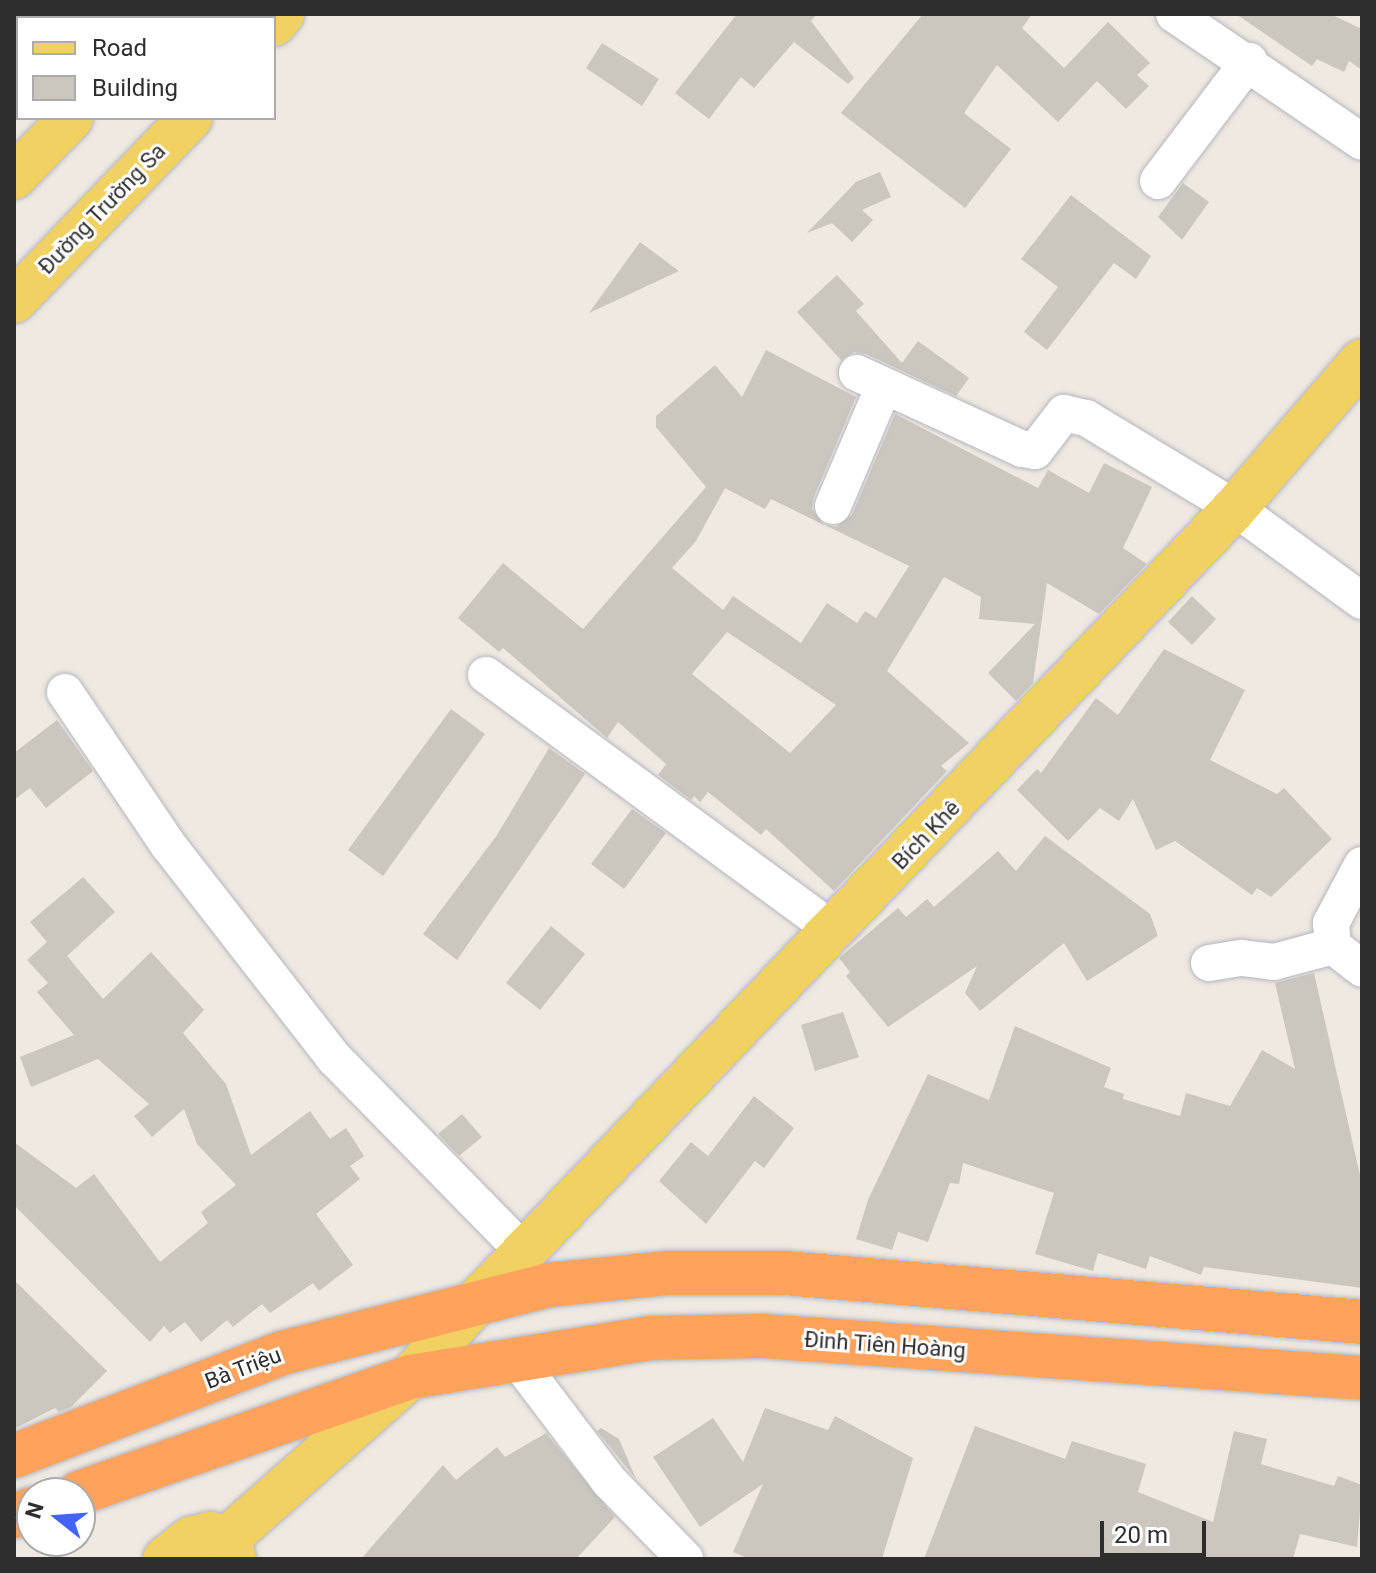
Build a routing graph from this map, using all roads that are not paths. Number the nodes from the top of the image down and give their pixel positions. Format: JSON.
{"nodes":[{"id":1,"x":1174,"y":14,"type":"edge"},
{"id":2,"x":1249,"y":61,"type":"junction"},
{"id":3,"x":69,"y":120,"type":"edge"},
{"id":4,"x":188,"y":120,"type":"edge"},
{"id":5,"x":1362,"y":142,"type":"edge"},
{"id":6,"x":14,"y":177,"type":"edge"},
{"id":7,"x":1158,"y":181,"type":"dead end"},
{"id":8,"x":14,"y":301,"type":"edge"},
{"id":9,"x":1362,"y":361,"type":"edge"},
{"id":10,"x":833,"y":506,"type":"dead end"},
{"id":11,"x":1235,"y":508,"type":"junction"},
{"id":12,"x":1362,"y":601,"type":"edge"},
{"id":13,"x":486,"y":675,"type":"dead end"},
{"id":14,"x":65,"y":692,"type":"dead end"},
{"id":15,"x":1362,"y":865,"type":"edge"},
{"id":16,"x":834,"y":931,"type":"junction"},
{"id":17,"x":1333,"y":946,"type":"junction"},
{"id":18,"x":1209,"y":963,"type":"dead end"},
{"id":19,"x":1362,"y":969,"type":"edge"},
{"id":20,"x":524,"y":1252,"type":"junction"},
{"id":21,"x":479,"y":1299,"type":"junction"},
{"id":22,"x":1362,"y":1322,"type":"edge"},
{"id":23,"x":515,"y":1357,"type":"junction"},
{"id":24,"x":410,"y":1377,"type":"junction"},
{"id":25,"x":1362,"y":1378,"type":"edge"},
{"id":26,"x":14,"y":1456,"type":"edge"},
{"id":27,"x":96,"y":1487,"type":"edge"},
{"id":28,"x":231,"y":1549,"type":"edge"},
{"id":29,"x":165,"y":1559,"type":"edge"},
{"id":30,"x":685,"y":1559,"type":"edge"}],
"edges":[{"from":1,"to":2,"type":"street"},
{"from":2,"to":5,"type":"street"},
{"from":2,"to":7,"type":"street"},
{"from":3,"to":6,"type":"main road"},
{"from":4,"to":8,"type":"main road","name":"Đường Trường Sa"},
{"from":9,"to":11,"type":"main road","name":"Bích Khê"},
{"from":10,"to":11,"type":"street"},
{"from":11,"to":12,"type":"street"},
{"from":11,"to":16,"type":"main road","name":"Bích Khê"},
{"from":13,"to":16,"type":"street"},
{"from":14,"to":20,"type":"street"},
{"from":15,"to":17,"type":"street"},
{"from":16,"to":20,"type":"main road","name":"Bích Khê"},
{"from":17,"to":18,"type":"street"},
{"from":17,"to":19,"type":"street"},
{"from":20,"to":21,"type":"main road","name":"Bích Khê"},
{"from":21,"to":22,"type":"highway"},
{"from":21,"to":24,"type":"main road","name":"Bích Khê"},
{"from":21,"to":26,"type":"highway","name":"Bà Triệu"},
{"from":23,"to":24,"type":"highway","name":"Đinh Tiên Hoàng"},
{"from":23,"to":25,"type":"highway","name":"Đinh Tiên Hoàng"},
{"from":23,"to":30,"type":"street"},
{"from":24,"to":27,"type":"highway"},
{"from":24,"to":28,"type":"main road","name":"Bích Khê"},
{"from":28,"to":29,"type":"main road"}]}
